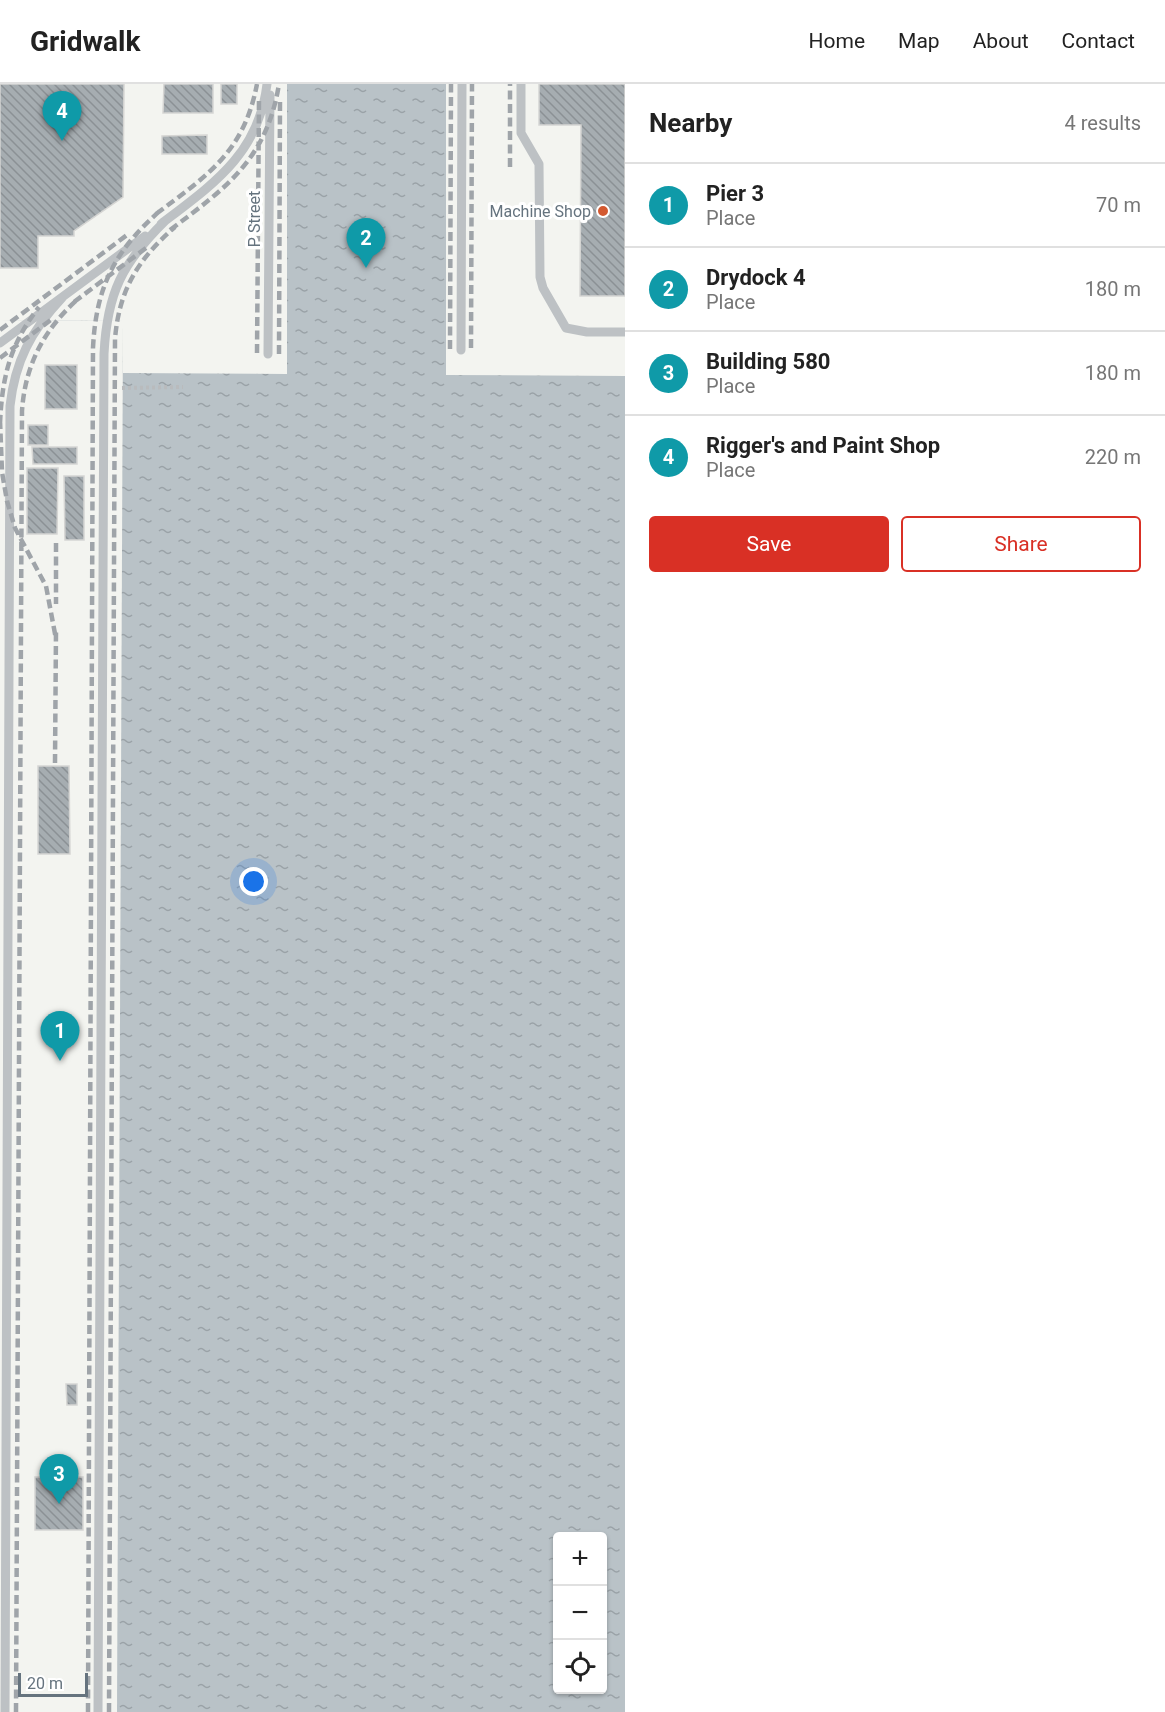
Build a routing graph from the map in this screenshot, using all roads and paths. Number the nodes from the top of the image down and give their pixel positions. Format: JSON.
{"nodes":[{"id":1,"x":268,"y":84,"type":"edge"},
{"id":2,"x":462,"y":84,"type":"edge"},
{"id":3,"x":521,"y":84,"type":"edge"},
{"id":4,"x":166,"y":220,"type":"junction"},
{"id":5,"x":62,"y":297,"type":"junction"},
{"id":6,"x":40,"y":313,"type":"junction"},
{"id":7,"x":625,"y":332,"type":"edge"},
{"id":8,"x":0,"y":344,"type":"edge"},
{"id":9,"x":461,"y":350,"type":"dead end"},
{"id":10,"x":0,"y":352,"type":"edge"},
{"id":11,"x":268,"y":354,"type":"dead end"},
{"id":12,"x":183,"y":387,"type":"dead end"},
{"id":13,"x":122,"y":388,"type":"dead end"},
{"id":14,"x":5,"y":1712,"type":"edge"},
{"id":15,"x":98,"y":1712,"type":"edge"}],
"edges":[{"from":1,"to":4,"type":"lane"},
{"from":1,"to":11,"type":"lane","name":"P Street"},
{"from":2,"to":9,"type":"lane"},
{"from":3,"to":7,"type":"lane"},
{"from":4,"to":5,"type":"lane"},
{"from":4,"to":15,"type":"lane"},
{"from":5,"to":6,"type":"lane"},
{"from":5,"to":14,"type":"lane"},
{"from":6,"to":8,"type":"lane"},
{"from":6,"to":10,"type":"lane"},
{"from":12,"to":13,"type":"path"}]}
